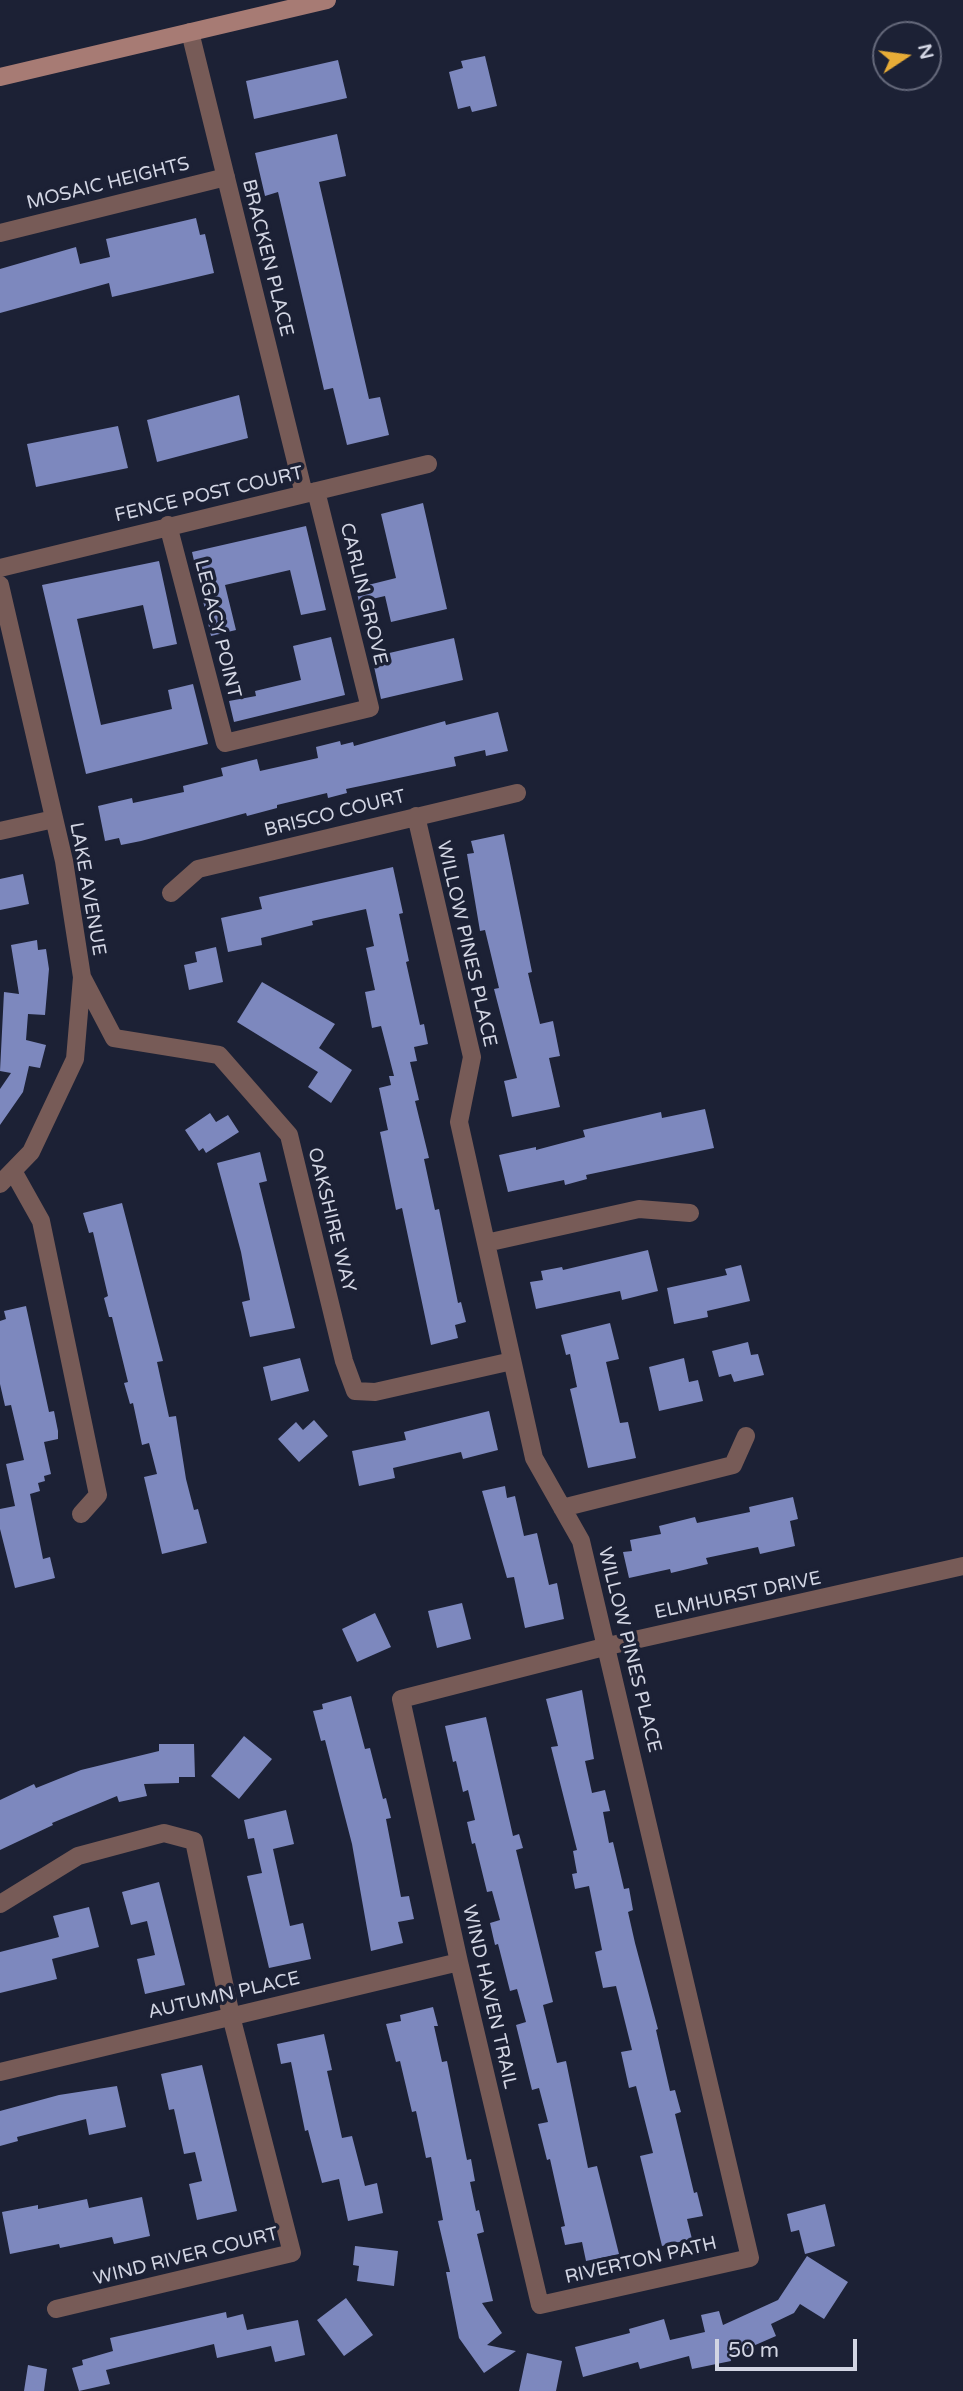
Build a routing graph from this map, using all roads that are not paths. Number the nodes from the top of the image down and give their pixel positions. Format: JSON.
{"nodes":[{"id":1,"x":327,"y":0,"type":"edge"},
{"id":2,"x":190,"y":32,"type":"junction"},
{"id":3,"x":0,"y":77,"type":"edge"},
{"id":4,"x":226,"y":177,"type":"junction"},
{"id":5,"x":0,"y":233,"type":"edge"},
{"id":6,"x":428,"y":464,"type":"dead end"},
{"id":7,"x":310,"y":492,"type":"junction"},
{"id":8,"x":168,"y":526,"type":"junction"},
{"id":9,"x":0,"y":568,"type":"edge"},
{"id":10,"x":0,"y":585,"type":"edge"},
{"id":11,"x":225,"y":743,"type":"joint"},
{"id":12,"x":517,"y":793,"type":"dead end"},
{"id":13,"x":416,"y":816,"type":"junction"},
{"id":14,"x":54,"y":819,"type":"junction"},
{"id":15,"x":0,"y":831,"type":"edge"},
{"id":16,"x":171,"y":893,"type":"dead end"},
{"id":17,"x":82,"y":977,"type":"junction"},
{"id":18,"x":13,"y":1171,"type":"junction"},
{"id":19,"x":0,"y":1184,"type":"edge"},
{"id":20,"x":690,"y":1213,"type":"dead end"},
{"id":21,"x":486,"y":1243,"type":"junction"},
{"id":22,"x":512,"y":1361,"type":"junction"},
{"id":23,"x":746,"y":1436,"type":"dead end"},
{"id":24,"x":562,"y":1508,"type":"junction"},
{"id":25,"x":81,"y":1514,"type":"dead end"},
{"id":26,"x":963,"y":1566,"type":"edge"},
{"id":27,"x":608,"y":1646,"type":"junction"},
{"id":28,"x":401,"y":1699,"type":"joint"},
{"id":29,"x":0,"y":1903,"type":"edge"},
{"id":30,"x":459,"y":1962,"type":"junction"},
{"id":31,"x":232,"y":2016,"type":"junction"},
{"id":32,"x":0,"y":2072,"type":"edge"},
{"id":33,"x":750,"y":2258,"type":"joint"},
{"id":34,"x":540,"y":2305,"type":"joint"},
{"id":35,"x":57,"y":2309,"type":"dead end"}],
"edges":[{"from":1,"to":2,"type":"main road"},
{"from":2,"to":3,"type":"main road"},
{"from":2,"to":4,"type":"street","name":"BRACKEN PLACE"},
{"from":4,"to":5,"type":"street","name":"MOSAIC HEIGHTS"},
{"from":4,"to":7,"type":"street","name":"BRACKEN PLACE"},
{"from":6,"to":7,"type":"street","name":"FENCE POST COURT"},
{"from":7,"to":8,"type":"street","name":"FENCE POST COURT"},
{"from":7,"to":11,"type":"street","name":"CARLIN GROVE"},
{"from":8,"to":9,"type":"street","name":"FENCE POST COURT"},
{"from":8,"to":11,"type":"street","name":"LEGACY POINT"},
{"from":10,"to":14,"type":"street","name":"LAKE AVENUE"},
{"from":12,"to":13,"type":"street","name":"BRISCO COURT"},
{"from":13,"to":16,"type":"street","name":"BRISCO COURT"},
{"from":13,"to":21,"type":"street","name":"WILLOW PINES PLACE"},
{"from":14,"to":15,"type":"street"},
{"from":14,"to":17,"type":"street","name":"LAKE AVENUE"},
{"from":17,"to":18,"type":"street","name":"LAKE AVENUE"},
{"from":17,"to":22,"type":"street","name":"OAKSHIRE WAY"},
{"from":18,"to":19,"type":"street","name":"LAKE AVENUE"},
{"from":18,"to":25,"type":"street"},
{"from":20,"to":21,"type":"street"},
{"from":21,"to":22,"type":"street","name":"WILLOW PINES PLACE"},
{"from":22,"to":24,"type":"street","name":"WILLOW PINES PLACE"},
{"from":23,"to":24,"type":"street"},
{"from":24,"to":27,"type":"street","name":"WILLOW PINES PLACE"},
{"from":26,"to":27,"type":"street","name":"ELMHURST DRIVE"},
{"from":27,"to":28,"type":"street","name":"ELMHURST DRIVE"},
{"from":27,"to":33,"type":"street","name":"WILLOW PINES PLACE"},
{"from":28,"to":30,"type":"street","name":"WIND HAVEN TRAIL"},
{"from":29,"to":31,"type":"street"},
{"from":30,"to":31,"type":"street","name":"AUTUMN PLACE"},
{"from":30,"to":34,"type":"street","name":"WIND HAVEN TRAIL"},
{"from":31,"to":32,"type":"street","name":"AUTUMN PLACE"},
{"from":31,"to":35,"type":"street","name":"WIND RIVER COURT"},
{"from":33,"to":34,"type":"street","name":"RIVERTON PATH"}]}
